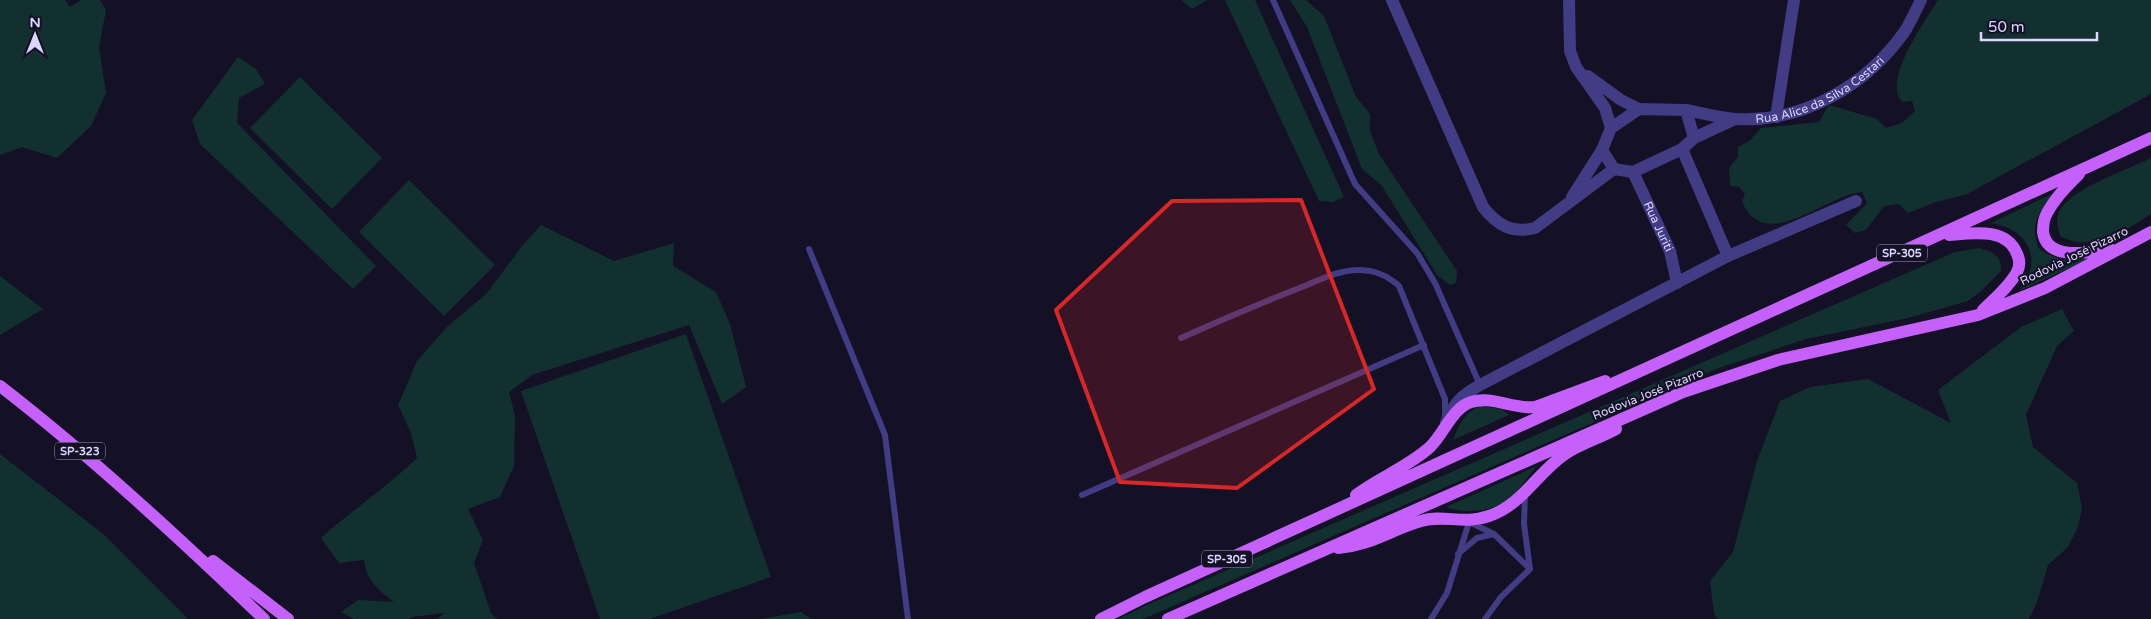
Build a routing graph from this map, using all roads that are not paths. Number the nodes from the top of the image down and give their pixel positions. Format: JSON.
{"nodes":[{"id":1,"x":1274,"y":0,"type":"edge"},
{"id":2,"x":1392,"y":0,"type":"edge"},
{"id":3,"x":1569,"y":0,"type":"edge"},
{"id":4,"x":1794,"y":0,"type":"edge"},
{"id":5,"x":1921,"y":0,"type":"edge"},
{"id":6,"x":1576,"y":66,"type":"junction"},
{"id":7,"x":1639,"y":109,"type":"junction"},
{"id":8,"x":1686,"y":110,"type":"junction"},
{"id":9,"x":1776,"y":117,"type":"junction"},
{"id":10,"x":1735,"y":119,"type":"junction"},
{"id":11,"x":1611,"y":128,"type":"junction"},
{"id":12,"x":1694,"y":138,"type":"junction"},
{"id":13,"x":2151,"y":138,"type":"edge"},
{"id":14,"x":1682,"y":149,"type":"junction"},
{"id":15,"x":1602,"y":150,"type":"junction"},
{"id":16,"x":2084,"y":168,"type":"junction"},
{"id":17,"x":1614,"y":170,"type":"junction"},
{"id":18,"x":1633,"y":172,"type":"junction"},
{"id":19,"x":1856,"y":201,"type":"dead end"},
{"id":20,"x":1568,"y":204,"type":"junction"},
{"id":21,"x":2151,"y":232,"type":"edge"},
{"id":22,"x":1939,"y":236,"type":"junction"},
{"id":23,"x":2124,"y":246,"type":"junction"},
{"id":24,"x":808,"y":249,"type":"dead end"},
{"id":25,"x":1728,"y":256,"type":"junction"},
{"id":26,"x":1677,"y":283,"type":"junction"},
{"id":27,"x":1978,"y":315,"type":"junction"},
{"id":28,"x":1181,"y":338,"type":"dead end"},
{"id":29,"x":1424,"y":345,"type":"junction"},
{"id":30,"x":1652,"y":366,"type":"junction"},
{"id":31,"x":1480,"y":385,"type":"junction"},
{"id":32,"x":0,"y":386,"type":"edge"},
{"id":33,"x":1460,"y":396,"type":"junction"},
{"id":34,"x":1445,"y":399,"type":"junction"},
{"id":35,"x":1667,"y":399,"type":"junction"},
{"id":36,"x":1490,"y":401,"type":"junction"},
{"id":37,"x":1444,"y":432,"type":"junction"},
{"id":38,"x":1525,"y":493,"type":"junction"},
{"id":39,"x":1082,"y":496,"type":"dead end"},
{"id":40,"x":1338,"y":509,"type":"junction"},
{"id":41,"x":157,"y":518,"type":"junction"},
{"id":42,"x":1469,"y":522,"type":"junction"},
{"id":43,"x":1494,"y":534,"type":"junction"},
{"id":44,"x":1328,"y":549,"type":"junction"},
{"id":45,"x":1457,"y":554,"type":"junction"},
{"id":46,"x":1530,"y":569,"type":"junction"},
{"id":47,"x":264,"y":619,"type":"edge"},
{"id":48,"x":288,"y":619,"type":"edge"},
{"id":49,"x":908,"y":619,"type":"edge"},
{"id":50,"x":1102,"y":619,"type":"edge"},
{"id":51,"x":1168,"y":619,"type":"edge"},
{"id":52,"x":1431,"y":619,"type":"edge"},
{"id":53,"x":1485,"y":619,"type":"edge"}],
"edges":[{"from":1,"to":31,"type":"lane"},
{"from":2,"to":20,"type":"street"},
{"from":3,"to":6,"type":"street"},
{"from":4,"to":9,"type":"street"},
{"from":5,"to":9,"type":"street","name":"Rua Alice da Silva Cestari"},
{"from":6,"to":7,"type":"street"},
{"from":6,"to":11,"type":"street"},
{"from":7,"to":8,"type":"street","name":"Rua Alice da Silva Cestari"},
{"from":7,"to":11,"type":"street"},
{"from":8,"to":10,"type":"street","name":"Rua Alice da Silva Cestari"},
{"from":8,"to":12,"type":"street"},
{"from":9,"to":10,"type":"street","name":"Rua Alice da Silva Cestari"},
{"from":10,"to":12,"type":"street"},
{"from":11,"to":15,"type":"street"},
{"from":12,"to":14,"type":"street"},
{"from":13,"to":16,"type":"main road","name":"Rodovia José Pizarro","number":"SP-305"},
{"from":14,"to":18,"type":"street"},
{"from":14,"to":25,"type":"street"},
{"from":15,"to":17,"type":"street"},
{"from":15,"to":20,"type":"street"},
{"from":16,"to":22,"type":"main road","name":"Rodovia José Pizarro","number":"SP-305"},
{"from":16,"to":23,"type":"main road"},
{"from":17,"to":18,"type":"street"},
{"from":17,"to":20,"type":"street"},
{"from":18,"to":26,"type":"street","name":"Rua Juriti"},
{"from":19,"to":25,"type":"street"},
{"from":21,"to":23,"type":"main road","name":"Rodovia José Pizarro"},
{"from":22,"to":27,"type":"main road"},
{"from":22,"to":30,"type":"main road","name":"Rodovia José Pizarro","number":"SP-305"},
{"from":23,"to":27,"type":"main road","name":"Rodovia José Pizarro"},
{"from":24,"to":49,"type":"lane"},
{"from":25,"to":26,"type":"street"},
{"from":26,"to":31,"type":"street"},
{"from":27,"to":35,"type":"main road","name":"Rodovia José Pizarro"},
{"from":28,"to":29,"type":"lane"},
{"from":29,"to":34,"type":"lane"},
{"from":29,"to":39,"type":"lane"},
{"from":30,"to":36,"type":"main road"},
{"from":30,"to":40,"type":"main road"},
{"from":31,"to":33,"type":"street"},
{"from":31,"to":36,"type":"street"},
{"from":32,"to":41,"type":"main road","number":"SP-323"},
{"from":33,"to":34,"type":"lane"},
{"from":33,"to":36,"type":"street"},
{"from":33,"to":37,"type":"street"},
{"from":34,"to":37,"type":"lane"},
{"from":35,"to":38,"type":"main road"},
{"from":35,"to":44,"type":"main road","name":"Rodovia José Pizarro"},
{"from":36,"to":37,"type":"main road"},
{"from":37,"to":40,"type":"main road"},
{"from":38,"to":42,"type":"main road"},
{"from":38,"to":46,"type":"lane"},
{"from":40,"to":50,"type":"main road","number":"SP-305"},
{"from":41,"to":47,"type":"main road","number":"SP-323"},
{"from":41,"to":48,"type":"main road","number":"SP-323"},
{"from":42,"to":43,"type":"lane"},
{"from":42,"to":44,"type":"main road"},
{"from":42,"to":45,"type":"lane"},
{"from":43,"to":45,"type":"lane"},
{"from":43,"to":46,"type":"lane"},
{"from":44,"to":51,"type":"main road","name":"Rodovia José Pizarro"},
{"from":45,"to":52,"type":"lane"},
{"from":46,"to":53,"type":"lane"}]}
